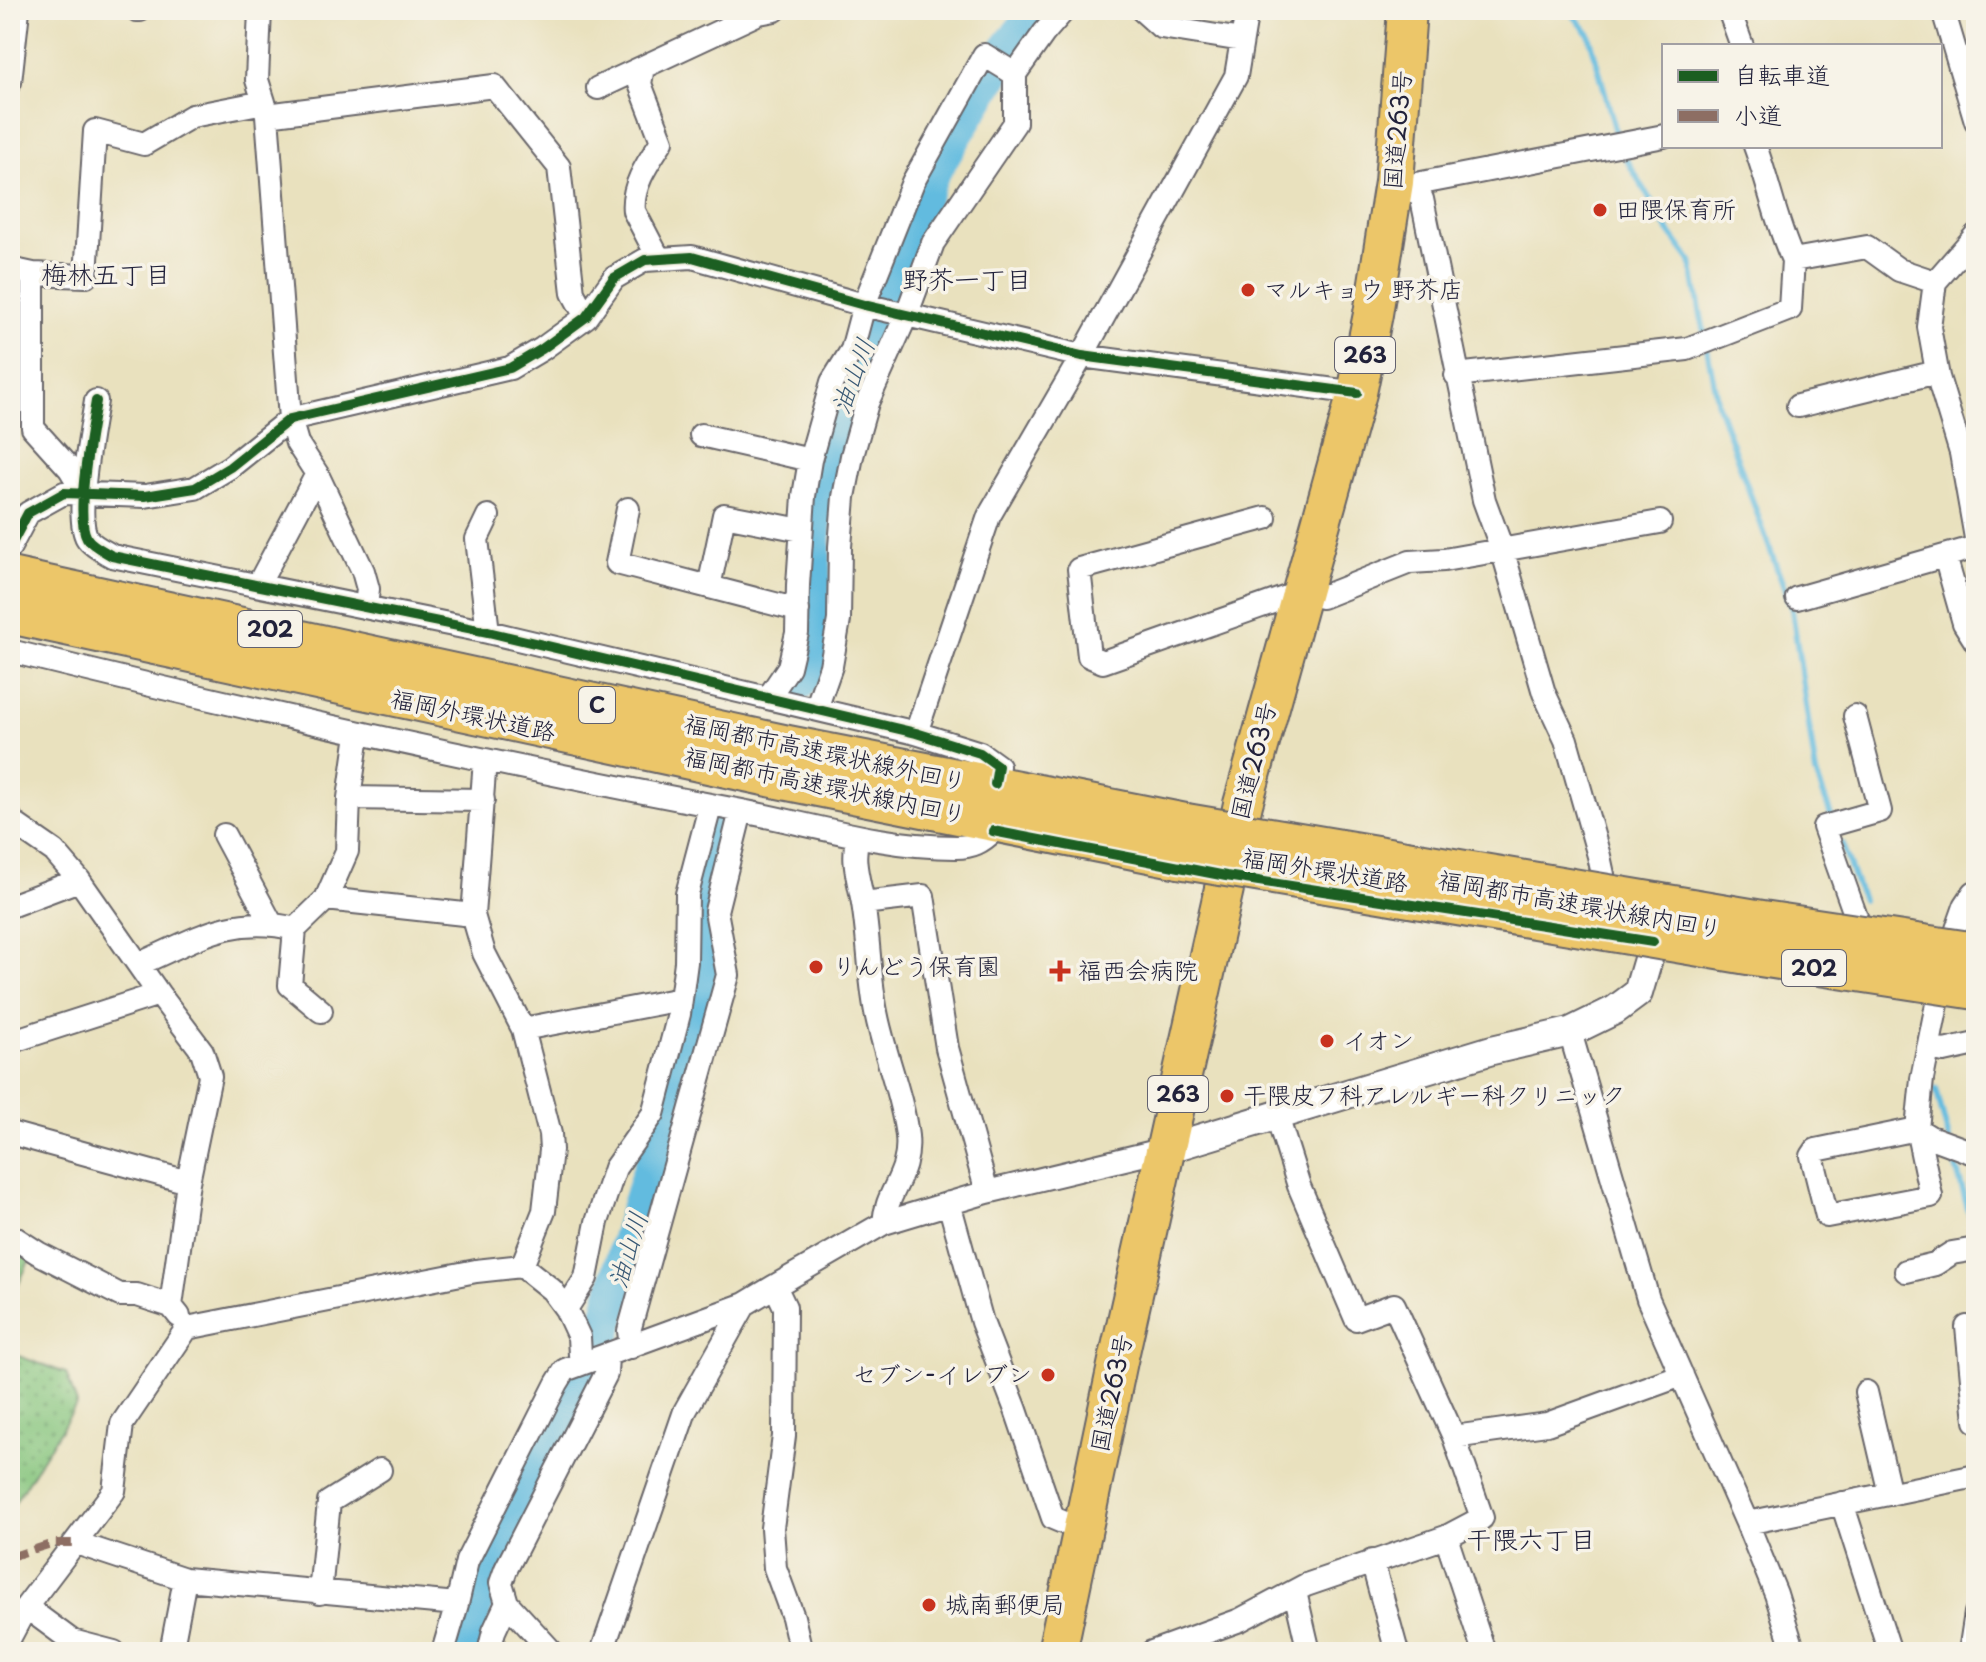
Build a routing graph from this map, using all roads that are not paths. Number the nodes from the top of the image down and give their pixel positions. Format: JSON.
{"nodes":[{"id":1,"x":18,"y":10,"type":"edge"},
{"id":2,"x":260,"y":10,"type":"edge"},
{"id":3,"x":1064,"y":10,"type":"edge"},
{"id":4,"x":1142,"y":10,"type":"edge"},
{"id":5,"x":1247,"y":10,"type":"edge"},
{"id":6,"x":1407,"y":10,"type":"edge"},
{"id":7,"x":1729,"y":10,"type":"edge"},
{"id":8,"x":1943,"y":10,"type":"edge"},
{"id":9,"x":764,"y":11,"type":"edge"},
{"id":10,"x":1242,"y":40,"type":"junction"},
{"id":11,"x":1741,"y":44,"type":"edge"},
{"id":12,"x":643,"y":67,"type":"junction"},
{"id":13,"x":1015,"y":74,"type":"junction"},
{"id":14,"x":1951,"y":81,"type":"edge"},
{"id":15,"x":10,"y":82,"type":"edge"},
{"id":16,"x":598,"y":88,"type":"dead end"},
{"id":17,"x":265,"y":108,"type":"junction"},
{"id":18,"x":1976,"y":121,"type":"edge"},
{"id":19,"x":1662,"y":136,"type":"edge"},
{"id":20,"x":1756,"y":148,"type":"edge"},
{"id":21,"x":1403,"y":184,"type":"junction"},
{"id":22,"x":1976,"y":235,"type":"edge"},
{"id":23,"x":659,"y":259,"type":"junction"},
{"id":24,"x":1793,"y":260,"type":"junction"},
{"id":25,"x":10,"y":269,"type":"edge"},
{"id":26,"x":33,"y":274,"type":"junction"},
{"id":27,"x":1935,"y":282,"type":"junction"},
{"id":28,"x":864,"y":305,"type":"junction"},
{"id":29,"x":906,"y":316,"type":"junction"},
{"id":30,"x":586,"y":317,"type":"junction"},
{"id":31,"x":1082,"y":356,"type":"junction"},
{"id":32,"x":1937,"y":372,"type":"junction"},
{"id":33,"x":1456,"y":375,"type":"junction"},
{"id":34,"x":1357,"y":393,"type":"junction"},
{"id":35,"x":96,"y":401,"type":"dead end"},
{"id":36,"x":1798,"y":406,"type":"dead end"},
{"id":37,"x":290,"y":419,"type":"junction"},
{"id":38,"x":701,"y":435,"type":"dead end"},
{"id":39,"x":810,"y":460,"type":"junction"},
{"id":40,"x":317,"y":474,"type":"junction"},
{"id":41,"x":84,"y":492,"type":"junction"},
{"id":42,"x":628,"y":509,"type":"dead end"},
{"id":43,"x":488,"y":516,"type":"dead end"},
{"id":44,"x":1265,"y":518,"type":"dead end"},
{"id":45,"x":1660,"y":522,"type":"dead end"},
{"id":46,"x":801,"y":530,"type":"junction"},
{"id":47,"x":1976,"y":538,"type":"edge"},
{"id":48,"x":10,"y":547,"type":"edge"},
{"id":49,"x":1976,"y":547,"type":"edge"},
{"id":50,"x":1502,"y":549,"type":"junction"},
{"id":51,"x":10,"y":553,"type":"edge"},
{"id":52,"x":1945,"y":556,"type":"junction"},
{"id":53,"x":10,"y":578,"type":"edge"},
{"id":54,"x":258,"y":585,"type":"junction"},
{"id":55,"x":709,"y":587,"type":"junction"},
{"id":56,"x":1301,"y":592,"type":"junction"},
{"id":57,"x":1797,"y":598,"type":"dead end"},
{"id":58,"x":366,"y":607,"type":"junction"},
{"id":59,"x":798,"y":610,"type":"junction"},
{"id":60,"x":10,"y":614,"type":"edge"},
{"id":61,"x":488,"y":632,"type":"junction"},
{"id":62,"x":10,"y":638,"type":"edge"},
{"id":63,"x":1976,"y":642,"type":"edge"},
{"id":64,"x":10,"y":651,"type":"edge"},
{"id":65,"x":816,"y":709,"type":"junction"},
{"id":66,"x":1855,"y":716,"type":"dead end"},
{"id":67,"x":771,"y":719,"type":"junction"},
{"id":68,"x":916,"y":733,"type":"junction"},
{"id":69,"x":358,"y":734,"type":"junction"},
{"id":70,"x":485,"y":760,"type":"junction"},
{"id":71,"x":995,"y":784,"type":"junction"},
{"id":72,"x":736,"y":794,"type":"junction"},
{"id":73,"x":349,"y":798,"type":"junction"},
{"id":74,"x":483,"y":800,"type":"junction"},
{"id":75,"x":10,"y":817,"type":"edge"},
{"id":76,"x":1237,"y":828,"type":"junction"},
{"id":77,"x":993,"y":831,"type":"junction"},
{"id":78,"x":224,"y":835,"type":"dead end"},
{"id":79,"x":858,"y":837,"type":"junction"},
{"id":80,"x":1226,"y":876,"type":"junction"},
{"id":81,"x":79,"y":880,"type":"junction"},
{"id":82,"x":1607,"y":893,"type":"junction"},
{"id":83,"x":1976,"y":895,"type":"edge"},
{"id":84,"x":326,"y":899,"type":"junction"},
{"id":85,"x":863,"y":903,"type":"junction"},
{"id":86,"x":10,"y":906,"type":"edge"},
{"id":87,"x":473,"y":915,"type":"junction"},
{"id":88,"x":271,"y":923,"type":"junction"},
{"id":89,"x":1860,"y":928,"type":"junction"},
{"id":90,"x":295,"y":929,"type":"junction"},
{"id":91,"x":1653,"y":942,"type":"junction"},
{"id":92,"x":1969,"y":945,"type":"edge"},
{"id":93,"x":139,"y":964,"type":"junction"},
{"id":94,"x":1964,"y":991,"type":"edge"},
{"id":95,"x":159,"y":994,"type":"junction"},
{"id":96,"x":681,"y":999,"type":"junction"},
{"id":97,"x":321,"y":1011,"type":"dead end"},
{"id":98,"x":523,"y":1029,"type":"junction"},
{"id":99,"x":1570,"y":1032,"type":"junction"},
{"id":100,"x":10,"y":1042,"type":"edge"},
{"id":101,"x":1976,"y":1044,"type":"edge"},
{"id":102,"x":1928,"y":1048,"type":"junction"},
{"id":103,"x":1277,"y":1116,"type":"junction"},
{"id":104,"x":10,"y":1133,"type":"edge"},
{"id":105,"x":1924,"y":1133,"type":"junction"},
{"id":106,"x":1166,"y":1149,"type":"junction"},
{"id":107,"x":1968,"y":1152,"type":"edge"},
{"id":108,"x":188,"y":1182,"type":"junction"},
{"id":109,"x":987,"y":1192,"type":"junction"},
{"id":110,"x":949,"y":1203,"type":"junction"},
{"id":111,"x":884,"y":1223,"type":"junction"},
{"id":112,"x":10,"y":1235,"type":"edge"},
{"id":113,"x":1973,"y":1249,"type":"edge"},
{"id":114,"x":522,"y":1266,"type":"junction"},
{"id":115,"x":1906,"y":1271,"type":"dead end"},
{"id":116,"x":775,"y":1286,"type":"junction"},
{"id":117,"x":745,"y":1304,"type":"junction"},
{"id":118,"x":171,"y":1306,"type":"junction"},
{"id":119,"x":566,"y":1309,"type":"junction"},
{"id":120,"x":1967,"y":1327,"type":"dead end"},
{"id":121,"x":187,"y":1328,"type":"junction"},
{"id":122,"x":631,"y":1347,"type":"junction"},
{"id":123,"x":607,"y":1356,"type":"junction"},
{"id":124,"x":584,"y":1363,"type":"junction"},
{"id":125,"x":1682,"y":1375,"type":"junction"},
{"id":126,"x":1866,"y":1392,"type":"dead end"},
{"id":127,"x":1976,"y":1421,"type":"edge"},
{"id":128,"x":1454,"y":1437,"type":"junction"},
{"id":129,"x":380,"y":1470,"type":"dead end"},
{"id":130,"x":1976,"y":1476,"type":"edge"},
{"id":131,"x":1890,"y":1494,"type":"junction"},
{"id":132,"x":1842,"y":1503,"type":"junction"},
{"id":133,"x":1747,"y":1523,"type":"junction"},
{"id":134,"x":1084,"y":1531,"type":"junction"},
{"id":135,"x":1446,"y":1537,"type":"junction"},
{"id":136,"x":76,"y":1543,"type":"junction"},
{"id":137,"x":1372,"y":1561,"type":"junction"},
{"id":138,"x":185,"y":1579,"type":"junction"},
{"id":139,"x":1295,"y":1592,"type":"junction"},
{"id":140,"x":320,"y":1593,"type":"junction"},
{"id":141,"x":507,"y":1603,"type":"junction"},
{"id":142,"x":457,"y":1604,"type":"junction"},
{"id":143,"x":26,"y":1607,"type":"junction"},
{"id":144,"x":1976,"y":1613,"type":"edge"},
{"id":145,"x":10,"y":1637,"type":"edge"},
{"id":146,"x":114,"y":1652,"type":"edge"},
{"id":147,"x":171,"y":1652,"type":"edge"},
{"id":148,"x":443,"y":1652,"type":"edge"},
{"id":149,"x":489,"y":1652,"type":"edge"},
{"id":150,"x":552,"y":1652,"type":"edge"},
{"id":151,"x":602,"y":1652,"type":"edge"},
{"id":152,"x":801,"y":1652,"type":"edge"},
{"id":153,"x":1057,"y":1652,"type":"edge"},
{"id":154,"x":1152,"y":1652,"type":"edge"},
{"id":155,"x":1309,"y":1652,"type":"edge"},
{"id":156,"x":1397,"y":1652,"type":"edge"},
{"id":157,"x":1484,"y":1652,"type":"edge"},
{"id":158,"x":1794,"y":1652,"type":"edge"},
{"id":159,"x":1890,"y":1652,"type":"edge"},
{"id":160,"x":1970,"y":1652,"type":"edge"}],
"edges":[{"from":1,"to":15,"type":"street"},
{"from":2,"to":17,"type":"street"},
{"from":3,"to":13,"type":"street"},
{"from":4,"to":10,"type":"street"},
{"from":5,"to":10,"type":"street"},
{"from":6,"to":21,"type":"highway","name":"国道263号","number":"263"},
{"from":7,"to":11,"type":"street"},
{"from":8,"to":14,"type":"street"},
{"from":9,"to":12,"type":"street"},
{"from":10,"to":31,"type":"street"},
{"from":12,"to":16,"type":"street"},
{"from":12,"to":23,"type":"street"},
{"from":13,"to":28,"type":"street"},
{"from":13,"to":29,"type":"street"},
{"from":14,"to":18,"type":"street"},
{"from":17,"to":26,"type":"street"},
{"from":17,"to":30,"type":"street"},
{"from":17,"to":37,"type":"street"},
{"from":19,"to":21,"type":"street"},
{"from":20,"to":24,"type":"street"},
{"from":21,"to":33,"type":"street"},
{"from":21,"to":34,"type":"highway","name":"国道263号","number":"263"},
{"from":22,"to":27,"type":"street"},
{"from":23,"to":28,"type":"street"},
{"from":23,"to":30,"type":"street"},
{"from":24,"to":27,"type":"street"},
{"from":24,"to":33,"type":"street"},
{"from":25,"to":26,"type":"street"},
{"from":26,"to":41,"type":"street"},
{"from":27,"to":32,"type":"street"},
{"from":28,"to":29,"type":"street"},
{"from":28,"to":39,"type":"street"},
{"from":29,"to":31,"type":"street"},
{"from":29,"to":65,"type":"street"},
{"from":30,"to":37,"type":"street"},
{"from":31,"to":34,"type":"street"},
{"from":31,"to":68,"type":"street"},
{"from":32,"to":36,"type":"street"},
{"from":32,"to":47,"type":"street"},
{"from":33,"to":50,"type":"street"},
{"from":34,"to":56,"type":"highway","name":"国道263号","number":"263"},
{"from":35,"to":41,"type":"street"},
{"from":37,"to":40,"type":"street"},
{"from":37,"to":41,"type":"street"},
{"from":38,"to":39,"type":"street"},
{"from":39,"to":46,"type":"street"},
{"from":40,"to":54,"type":"street"},
{"from":40,"to":58,"type":"street"},
{"from":41,"to":48,"type":"street"},
{"from":41,"to":54,"type":"street"},
{"from":42,"to":55,"type":"street"},
{"from":43,"to":61,"type":"street"},
{"from":44,"to":56,"type":"street"},
{"from":45,"to":50,"type":"street"},
{"from":46,"to":55,"type":"street"},
{"from":46,"to":59,"type":"street"},
{"from":49,"to":52,"type":"street"},
{"from":50,"to":56,"type":"street"},
{"from":50,"to":82,"type":"street"},
{"from":51,"to":67,"type":"highway"},
{"from":52,"to":57,"type":"street"},
{"from":52,"to":63,"type":"street"},
{"from":53,"to":67,"type":"highway","name":"福岡外環状道路","number":"202"},
{"from":53,"to":92,"type":"highway","name":"福岡都市高速環状線外回り","number":"C","bridge":true},
{"from":54,"to":58,"type":"street"},
{"from":55,"to":59,"type":"street"},
{"from":56,"to":76,"type":"highway","name":"国道263号","number":"263"},
{"from":58,"to":61,"type":"street"},
{"from":59,"to":67,"type":"street"},
{"from":60,"to":72,"type":"highway","name":"福岡外環状道路","number":"202"},
{"from":60,"to":94,"type":"highway","name":"福岡都市高速環状線内回り","number":"C","bridge":true},
{"from":61,"to":67,"type":"street"},
{"from":62,"to":72,"type":"highway"},
{"from":64,"to":69,"type":"street"},
{"from":65,"to":67,"type":"street"},
{"from":65,"to":68,"type":"street"},
{"from":66,"to":89,"type":"street"},
{"from":67,"to":71,"type":"highway","name":"福岡外環状道路","number":"202"},
{"from":68,"to":71,"type":"street"},
{"from":69,"to":70,"type":"street"},
{"from":69,"to":73,"type":"street"},
{"from":70,"to":72,"type":"street"},
{"from":70,"to":74,"type":"street"},
{"from":71,"to":76,"type":"highway","name":"福岡外環状道路","number":"202"},
{"from":72,"to":77,"type":"highway","name":"福岡外環状道路","number":"202"},
{"from":72,"to":79,"type":"street"},
{"from":72,"to":96,"type":"street"},
{"from":72,"to":122,"type":"street"},
{"from":73,"to":74,"type":"street"},
{"from":73,"to":84,"type":"street"},
{"from":74,"to":87,"type":"street"},
{"from":75,"to":81,"type":"street"},
{"from":76,"to":80,"type":"highway","name":"国道263号","number":"263"},
{"from":76,"to":82,"type":"highway","name":"福岡外環状道路","number":"202"},
{"from":77,"to":79,"type":"street"},
{"from":77,"to":80,"type":"highway","name":"福岡外環状道路","number":"202"},
{"from":78,"to":88,"type":"street"},
{"from":79,"to":85,"type":"street"},
{"from":80,"to":91,"type":"highway","name":"福岡外環状道路","number":"202"},
{"from":80,"to":106,"type":"highway","name":"国道263号","number":"263"},
{"from":81,"to":86,"type":"street"},
{"from":81,"to":93,"type":"street"},
{"from":82,"to":89,"type":"highway","name":"福岡外環状道路","number":"202"},
{"from":83,"to":92,"type":"street"},
{"from":84,"to":87,"type":"street"},
{"from":84,"to":90,"type":"street"},
{"from":85,"to":109,"type":"street"},
{"from":85,"to":111,"type":"street"},
{"from":87,"to":98,"type":"street"},
{"from":88,"to":90,"type":"street"},
{"from":88,"to":93,"type":"street"},
{"from":89,"to":92,"type":"highway","name":"福岡外環状道路","number":"202"},
{"from":90,"to":97,"type":"street"},
{"from":91,"to":94,"type":"highway","name":"福岡外環状道路","number":"202"},
{"from":91,"to":99,"type":"street"},
{"from":92,"to":94,"type":"street"},
{"from":93,"to":95,"type":"street"},
{"from":94,"to":102,"type":"street"},
{"from":95,"to":100,"type":"street"},
{"from":95,"to":108,"type":"street"},
{"from":96,"to":98,"type":"street"},
{"from":96,"to":119,"type":"street"},
{"from":98,"to":114,"type":"street"},
{"from":99,"to":103,"type":"street"},
{"from":99,"to":125,"type":"street"},
{"from":101,"to":102,"type":"street"},
{"from":102,"to":105,"type":"street"},
{"from":103,"to":106,"type":"street"},
{"from":103,"to":128,"type":"street"},
{"from":104,"to":108,"type":"street"},
{"from":105,"to":105,"type":"street"},
{"from":105,"to":107,"type":"street"},
{"from":106,"to":109,"type":"street"},
{"from":106,"to":134,"type":"highway","name":"国道263号","number":"263"},
{"from":108,"to":118,"type":"street"},
{"from":109,"to":110,"type":"street"},
{"from":110,"to":111,"type":"street"},
{"from":110,"to":134,"type":"street"},
{"from":111,"to":116,"type":"street"},
{"from":112,"to":118,"type":"street"},
{"from":113,"to":115,"type":"street"},
{"from":114,"to":119,"type":"street"},
{"from":114,"to":121,"type":"street"},
{"from":116,"to":117,"type":"street"},
{"from":116,"to":152,"type":"street"},
{"from":117,"to":122,"type":"street"},
{"from":117,"to":151,"type":"street"},
{"from":118,"to":121,"type":"street"},
{"from":119,"to":124,"type":"street"},
{"from":120,"to":127,"type":"street"},
{"from":121,"to":136,"type":"street"},
{"from":122,"to":123,"type":"street"},
{"from":123,"to":124,"type":"street"},
{"from":123,"to":141,"type":"street"},
{"from":124,"to":142,"type":"street"},
{"from":125,"to":128,"type":"street"},
{"from":125,"to":133,"type":"street"},
{"from":126,"to":131,"type":"street"},
{"from":128,"to":135,"type":"street"},
{"from":129,"to":140,"type":"street"},
{"from":130,"to":131,"type":"street"},
{"from":131,"to":132,"type":"street"},
{"from":132,"to":133,"type":"street"},
{"from":132,"to":159,"type":"street"},
{"from":133,"to":158,"type":"street"},
{"from":134,"to":153,"type":"highway","name":"国道263号","number":"263"},
{"from":135,"to":137,"type":"street"},
{"from":135,"to":157,"type":"street"},
{"from":136,"to":138,"type":"street"},
{"from":136,"to":143,"type":"street"},
{"from":137,"to":139,"type":"street"},
{"from":137,"to":156,"type":"street"},
{"from":138,"to":140,"type":"street"},
{"from":138,"to":147,"type":"street"},
{"from":139,"to":154,"type":"street"},
{"from":139,"to":155,"type":"street"},
{"from":140,"to":142,"type":"street"},
{"from":141,"to":149,"type":"street"},
{"from":141,"to":150,"type":"street"},
{"from":142,"to":148,"type":"street"},
{"from":143,"to":145,"type":"street"},
{"from":143,"to":146,"type":"street"},
{"from":144,"to":160,"type":"street"}]}
